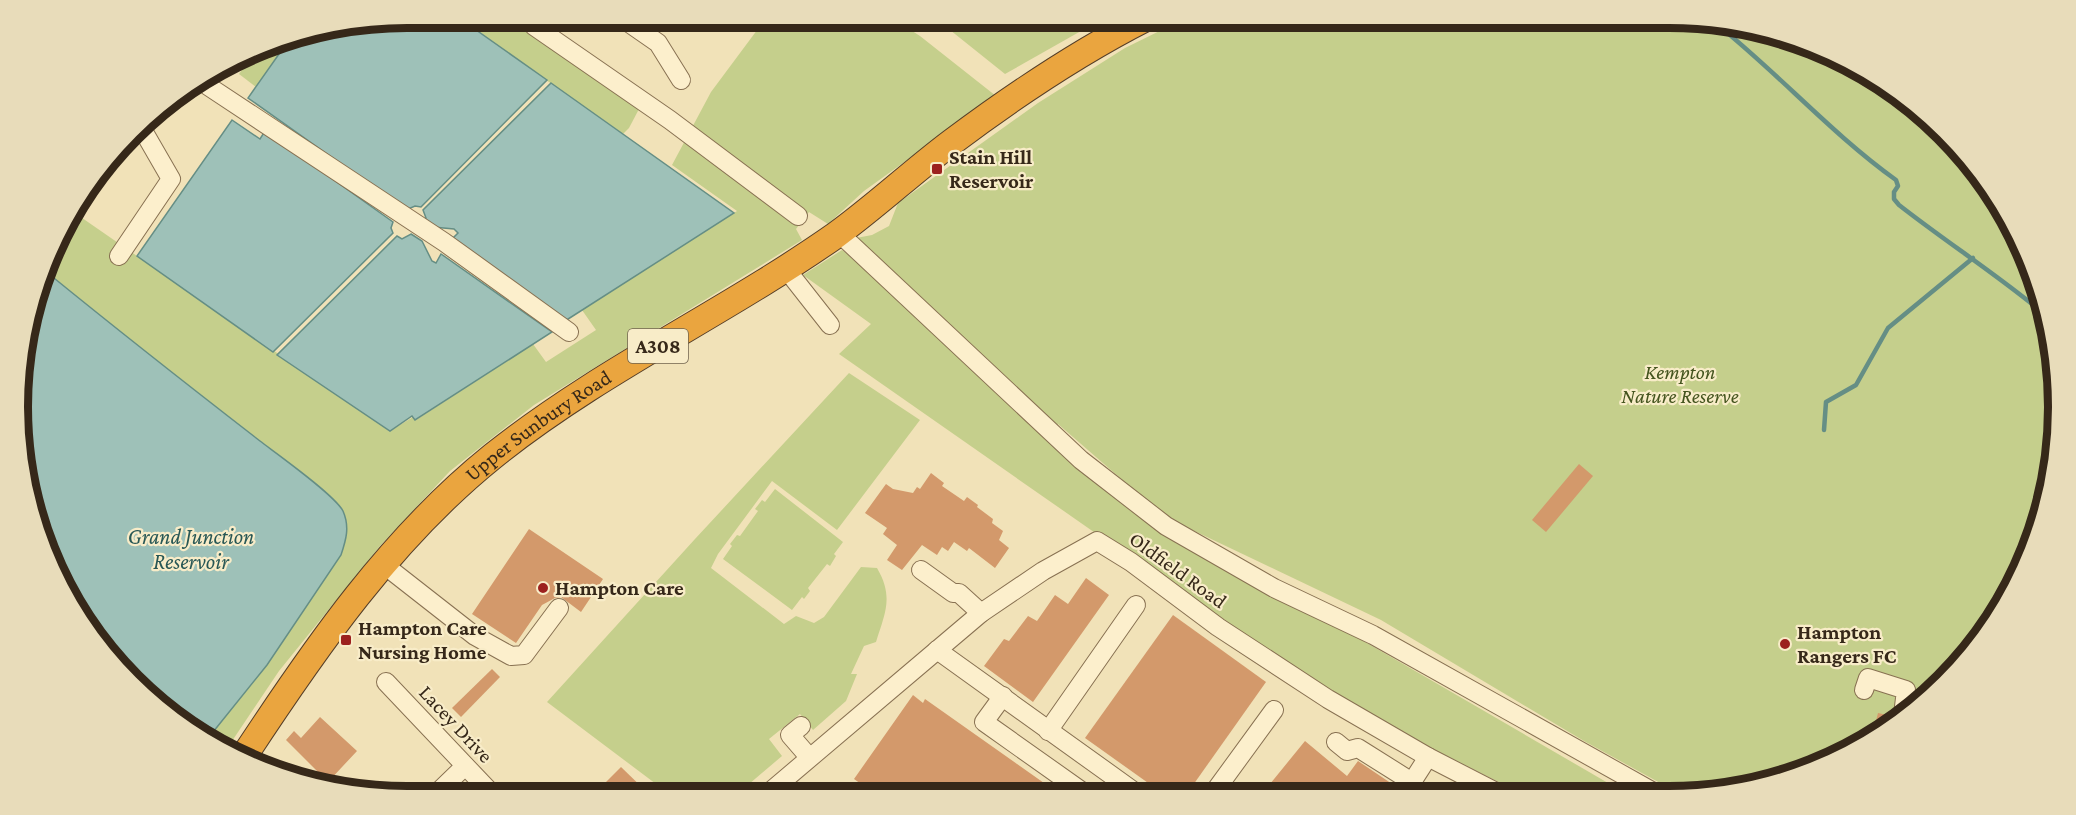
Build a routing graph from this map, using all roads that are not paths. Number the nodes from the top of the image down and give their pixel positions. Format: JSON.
{"nodes":[{"id":1,"x":538,"y":29,"type":"edge"},
{"id":2,"x":638,"y":29,"type":"edge"},
{"id":3,"x":1125,"y":29,"type":"edge"},
{"id":4,"x":681,"y":80,"type":"dead end"},
{"id":5,"x":206,"y":86,"type":"edge"},
{"id":6,"x":146,"y":135,"type":"edge"},
{"id":7,"x":798,"y":216,"type":"dead end"},
{"id":8,"x":839,"y":233,"type":"junction"},
{"id":9,"x":119,"y":256,"type":"dead end"},
{"id":10,"x":786,"y":269,"type":"junction"},
{"id":11,"x":830,"y":325,"type":"dead end"},
{"id":12,"x":569,"y":332,"type":"dead end"},
{"id":13,"x":383,"y":564,"type":"junction"},
{"id":14,"x":921,"y":570,"type":"dead end"},
{"id":15,"x":1136,"y":606,"type":"dead end"},
{"id":16,"x":559,"y":608,"type":"dead end"},
{"id":17,"x":981,"y":613,"type":"junction"},
{"id":18,"x":937,"y":650,"type":"junction"},
{"id":19,"x":386,"y":682,"type":"dead end"},
{"id":20,"x":1864,"y":690,"type":"dead end"},
{"id":21,"x":1003,"y":696,"type":"junction"},
{"id":22,"x":1904,"y":704,"type":"edge"},
{"id":23,"x":1274,"y":710,"type":"dead end"},
{"id":24,"x":1048,"y":731,"type":"junction"},
{"id":25,"x":790,"y":735,"type":"dead end"},
{"id":26,"x":1336,"y":742,"type":"dead end"},
{"id":27,"x":247,"y":751,"type":"edge"},
{"id":28,"x":809,"y":757,"type":"junction"},
{"id":29,"x":1428,"y":757,"type":"junction"},
{"id":30,"x":465,"y":766,"type":"junction"},
{"id":31,"x":444,"y":786,"type":"edge"},
{"id":32,"x":484,"y":786,"type":"edge"},
{"id":33,"x":776,"y":786,"type":"edge"},
{"id":34,"x":1074,"y":786,"type":"edge"},
{"id":35,"x":1126,"y":786,"type":"edge"},
{"id":36,"x":1219,"y":786,"type":"edge"},
{"id":37,"x":1484,"y":786,"type":"edge"},
{"id":38,"x":1643,"y":786,"type":"edge"}],
"edges":[{"from":1,"to":7,"type":"street"},
{"from":2,"to":4,"type":"street"},
{"from":3,"to":8,"type":"highway","name":"Upper Sunbury Road","number":"A308"},
{"from":5,"to":12,"type":"street"},
{"from":6,"to":9,"type":"street"},
{"from":8,"to":10,"type":"highway","name":"Upper Sunbury Road","number":"A308"},
{"from":8,"to":38,"type":"street"},
{"from":10,"to":11,"type":"street"},
{"from":10,"to":13,"type":"highway","name":"Upper Sunbury Road","number":"A308"},
{"from":13,"to":16,"type":"street"},
{"from":13,"to":27,"type":"highway","name":"Upper Sunbury Road","number":"A308"},
{"from":14,"to":17,"type":"street"},
{"from":15,"to":24,"type":"street"},
{"from":17,"to":18,"type":"street","name":"Oldfield Road"},
{"from":17,"to":29,"type":"street","name":"Oldfield Road"},
{"from":18,"to":21,"type":"street"},
{"from":18,"to":28,"type":"street","name":"Oldfield Road"},
{"from":19,"to":30,"type":"street","name":"Lacey Drive"},
{"from":20,"to":22,"type":"street"},
{"from":21,"to":24,"type":"street"},
{"from":21,"to":34,"type":"street"},
{"from":23,"to":36,"type":"street"},
{"from":24,"to":35,"type":"street"},
{"from":25,"to":28,"type":"street"},
{"from":26,"to":29,"type":"street"},
{"from":28,"to":33,"type":"street","name":"Oldfield Road"},
{"from":29,"to":37,"type":"street","name":"Oldfield Road"},
{"from":30,"to":31,"type":"street"},
{"from":30,"to":32,"type":"street","name":"Lacey Drive"}]}
